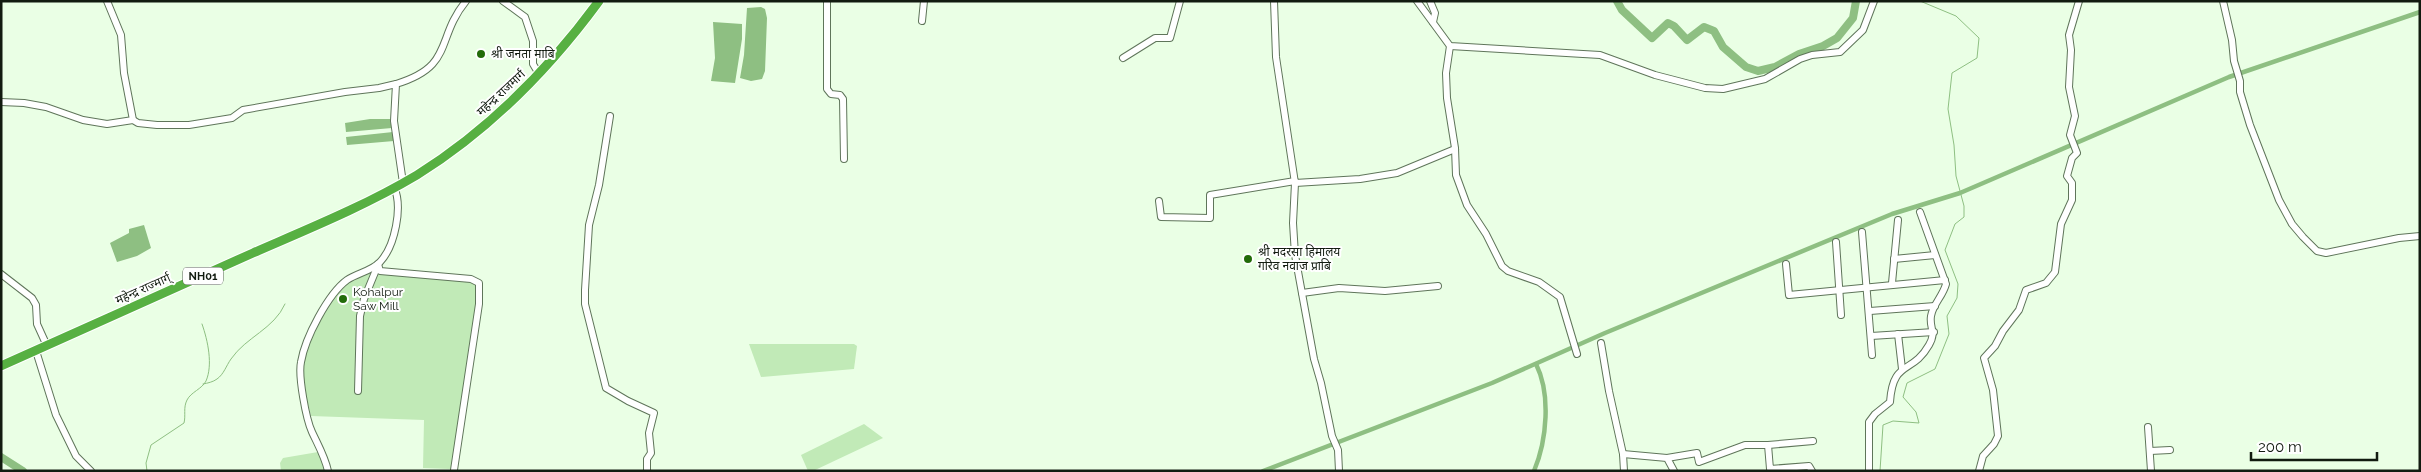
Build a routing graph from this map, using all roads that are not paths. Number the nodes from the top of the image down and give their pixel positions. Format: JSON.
{"nodes":[{"id":1,"x":107,"y":1,"type":"edge"},
{"id":2,"x":466,"y":1,"type":"edge"},
{"id":3,"x":503,"y":1,"type":"edge"},
{"id":4,"x":599,"y":1,"type":"edge"},
{"id":5,"x":827,"y":1,"type":"edge"},
{"id":6,"x":924,"y":1,"type":"edge"},
{"id":7,"x":1180,"y":1,"type":"edge"},
{"id":8,"x":1274,"y":1,"type":"edge"},
{"id":9,"x":1418,"y":1,"type":"edge"},
{"id":10,"x":1430,"y":1,"type":"edge"},
{"id":11,"x":1874,"y":1,"type":"edge"},
{"id":12,"x":2079,"y":1,"type":"edge"},
{"id":13,"x":2224,"y":1,"type":"edge"},
{"id":14,"x":922,"y":21,"type":"dead end"},
{"id":15,"x":1433,"y":22,"type":"junction"},
{"id":16,"x":1450,"y":46,"type":"junction"},
{"id":17,"x":1123,"y":58,"type":"dead end"},
{"id":18,"x":539,"y":74,"type":"junction"},
{"id":19,"x":396,"y":84,"type":"junction"},
{"id":20,"x":1,"y":102,"type":"edge"},
{"id":21,"x":610,"y":116,"type":"dead end"},
{"id":22,"x":133,"y":120,"type":"junction"},
{"id":23,"x":1455,"y":149,"type":"junction"},
{"id":24,"x":844,"y":159,"type":"dead end"},
{"id":25,"x":1295,"y":182,"type":"junction"},
{"id":26,"x":402,"y":183,"type":"junction"},
{"id":27,"x":394,"y":187,"type":"junction"},
{"id":28,"x":1160,"y":201,"type":"dead end"},
{"id":29,"x":1920,"y":212,"type":"dead end"},
{"id":30,"x":1898,"y":220,"type":"dead end"},
{"id":31,"x":1862,"y":232,"type":"dead end"},
{"id":32,"x":2420,"y":236,"type":"edge"},
{"id":33,"x":1836,"y":242,"type":"dead end"},
{"id":34,"x":1935,"y":255,"type":"junction"},
{"id":35,"x":1894,"y":259,"type":"junction"},
{"id":36,"x":378,"y":264,"type":"junction"},
{"id":37,"x":1786,"y":264,"type":"dead end"},
{"id":38,"x":1,"y":274,"type":"edge"},
{"id":39,"x":1945,"y":280,"type":"junction"},
{"id":40,"x":1892,"y":283,"type":"junction"},
{"id":41,"x":1438,"y":286,"type":"dead end"},
{"id":42,"x":1868,"y":286,"type":"junction"},
{"id":43,"x":1841,"y":290,"type":"junction"},
{"id":44,"x":1302,"y":293,"type":"junction"},
{"id":45,"x":1935,"y":306,"type":"junction"},
{"id":46,"x":1870,"y":311,"type":"junction"},
{"id":47,"x":1842,"y":315,"type":"dead end"},
{"id":48,"x":1934,"y":332,"type":"junction"},
{"id":49,"x":1898,"y":334,"type":"junction"},
{"id":50,"x":1871,"y":336,"type":"junction"},
{"id":51,"x":1601,"y":343,"type":"dead end"},
{"id":52,"x":47,"y":346,"type":"junction"},
{"id":53,"x":36,"y":351,"type":"junction"},
{"id":54,"x":1577,"y":353,"type":"dead end"},
{"id":55,"x":1872,"y":354,"type":"dead end"},
{"id":56,"x":1,"y":366,"type":"edge"},
{"id":57,"x":1902,"y":369,"type":"junction"},
{"id":58,"x":358,"y":391,"type":"dead end"},
{"id":59,"x":2148,"y":427,"type":"dead end"},
{"id":60,"x":1813,"y":441,"type":"dead end"},
{"id":61,"x":1768,"y":445,"type":"junction"},
{"id":62,"x":2170,"y":450,"type":"dead end"},
{"id":63,"x":2150,"y":451,"type":"junction"},
{"id":64,"x":1623,"y":454,"type":"junction"},
{"id":65,"x":1666,"y":458,"type":"junction"},
{"id":66,"x":454,"y":470,"type":"edge"},
{"id":67,"x":1672,"y":470,"type":"edge"},
{"id":68,"x":91,"y":471,"type":"edge"},
{"id":69,"x":328,"y":471,"type":"edge"},
{"id":70,"x":647,"y":471,"type":"edge"},
{"id":71,"x":1339,"y":471,"type":"edge"},
{"id":72,"x":1624,"y":471,"type":"edge"},
{"id":73,"x":1812,"y":471,"type":"edge"},
{"id":74,"x":1869,"y":471,"type":"edge"},
{"id":75,"x":1979,"y":471,"type":"edge"},
{"id":76,"x":2151,"y":471,"type":"edge"}],
"edges":[{"from":1,"to":22,"type":"street"},
{"from":2,"to":19,"type":"street"},
{"from":3,"to":18,"type":"street"},
{"from":4,"to":18,"type":"highway","name":"महेन्द्र राजमार्ग","number":"NH01"},
{"from":5,"to":24,"type":"street"},
{"from":6,"to":14,"type":"street"},
{"from":7,"to":17,"type":"street"},
{"from":8,"to":25,"type":"street"},
{"from":9,"to":15,"type":"street"},
{"from":10,"to":15,"type":"street"},
{"from":11,"to":16,"type":"street"},
{"from":12,"to":75,"type":"street"},
{"from":13,"to":32,"type":"street"},
{"from":15,"to":16,"type":"street"},
{"from":16,"to":23,"type":"street"},
{"from":18,"to":26,"type":"highway","name":"महेन्द्र राजमार्ग","number":"NH01"},
{"from":19,"to":22,"type":"street"},
{"from":19,"to":26,"type":"street"},
{"from":20,"to":22,"type":"street"},
{"from":21,"to":70,"type":"street"},
{"from":23,"to":25,"type":"street"},
{"from":23,"to":54,"type":"street"},
{"from":25,"to":28,"type":"street"},
{"from":25,"to":44,"type":"street"},
{"from":26,"to":27,"type":"highway","name":"महेन्द्र राज्मार्ग्","number":"NH01"},
{"from":27,"to":36,"type":"street"},
{"from":27,"to":52,"type":"highway","name":"महेन्द्र राज्मार्ग्","number":"NH01"},
{"from":29,"to":34,"type":"street"},
{"from":30,"to":35,"type":"street"},
{"from":31,"to":42,"type":"street"},
{"from":33,"to":43,"type":"street"},
{"from":34,"to":35,"type":"street"},
{"from":34,"to":39,"type":"street"},
{"from":35,"to":40,"type":"street"},
{"from":36,"to":58,"type":"street"},
{"from":36,"to":66,"type":"street"},
{"from":36,"to":69,"type":"street"},
{"from":37,"to":43,"type":"street"},
{"from":38,"to":52,"type":"street"},
{"from":39,"to":40,"type":"street"},
{"from":39,"to":45,"type":"street"},
{"from":40,"to":42,"type":"street"},
{"from":41,"to":44,"type":"street"},
{"from":42,"to":43,"type":"street"},
{"from":42,"to":46,"type":"street"},
{"from":43,"to":47,"type":"street"},
{"from":44,"to":71,"type":"street"},
{"from":45,"to":46,"type":"street"},
{"from":45,"to":48,"type":"street"},
{"from":46,"to":50,"type":"street"},
{"from":48,"to":49,"type":"street"},
{"from":48,"to":57,"type":"street"},
{"from":49,"to":50,"type":"street"},
{"from":49,"to":57,"type":"street"},
{"from":50,"to":55,"type":"street"},
{"from":51,"to":64,"type":"street"},
{"from":52,"to":53,"type":"highway","name":"महेन्द्र राज्मार्ग्","number":"NH01"},
{"from":53,"to":56,"type":"highway","name":"महेन्द्र राज्मार्ग्","number":"NH01"},
{"from":53,"to":68,"type":"street"},
{"from":57,"to":74,"type":"street"},
{"from":59,"to":63,"type":"street"},
{"from":60,"to":61,"type":"street"},
{"from":61,"to":65,"type":"street"},
{"from":61,"to":73,"type":"street"},
{"from":62,"to":63,"type":"street"},
{"from":63,"to":76,"type":"street"},
{"from":64,"to":65,"type":"street"},
{"from":64,"to":72,"type":"street"},
{"from":65,"to":67,"type":"street"}]}
